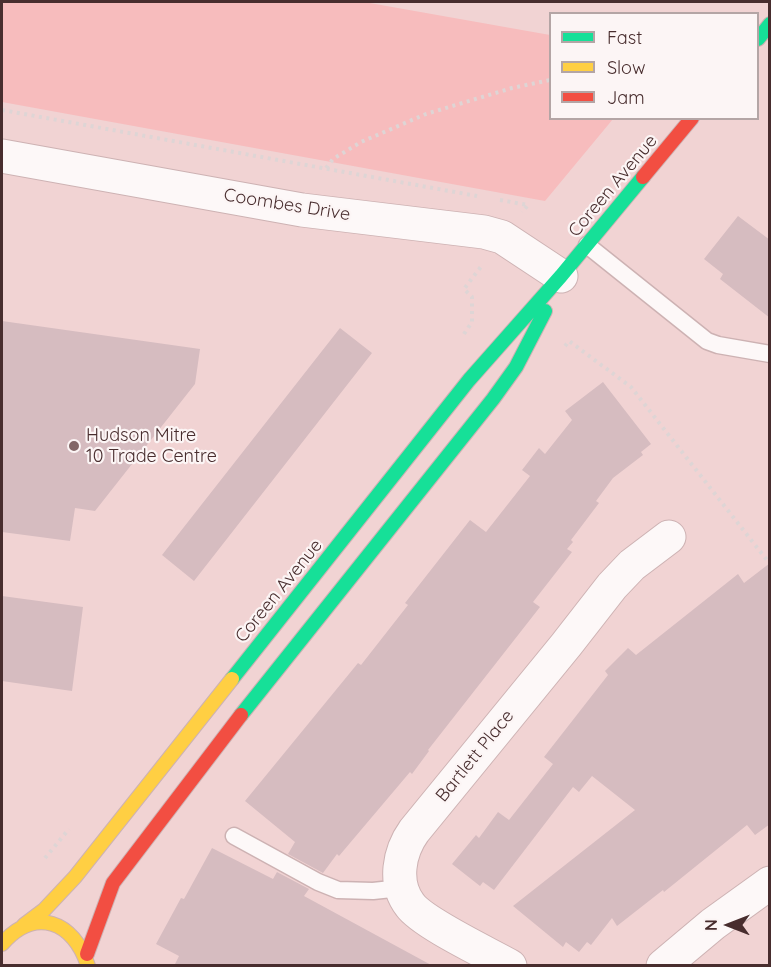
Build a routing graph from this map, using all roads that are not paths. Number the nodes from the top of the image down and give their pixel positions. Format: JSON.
{"nodes":[{"id":1,"x":770,"y":24,"type":"edge"},
{"id":2,"x":759,"y":38,"type":"edge"},
{"id":3,"x":690,"y":120,"type":"edge"},
{"id":4,"x":2,"y":156,"type":"edge"},
{"id":5,"x":587,"y":245,"type":"junction"},
{"id":6,"x":561,"y":276,"type":"junction"},
{"id":7,"x":770,"y":354,"type":"edge"},
{"id":8,"x":669,"y":537,"type":"dead end"},
{"id":9,"x":234,"y":836,"type":"dead end"},
{"id":10,"x":770,"y":883,"type":"edge"},
{"id":11,"x":401,"y":888,"type":"junction"},
{"id":12,"x":24,"y":925,"type":"junction"},
{"id":13,"x":2,"y":944,"type":"edge"},
{"id":14,"x":87,"y":960,"type":"edge"},
{"id":15,"x":510,"y":966,"type":"edge"},
{"id":16,"x":663,"y":966,"type":"edge"}],
"edges":[{"from":1,"to":2,"type":"street"},
{"from":3,"to":5,"type":"street","name":"Coreen Avenue"},
{"from":4,"to":6,"type":"street","name":"Coombes Drive"},
{"from":5,"to":6,"type":"street","name":"Coreen Avenue"},
{"from":5,"to":7,"type":"lane"},
{"from":6,"to":12,"type":"street","name":"Coreen Avenue"},
{"from":6,"to":14,"type":"street","name":"Coreen Avenue"},
{"from":8,"to":11,"type":"street","name":"Bartlett Place"},
{"from":9,"to":11,"type":"lane"},
{"from":10,"to":16,"type":"street"},
{"from":11,"to":15,"type":"street"},
{"from":12,"to":13,"type":"street","name":"Coreen Avenue"},
{"from":12,"to":14,"type":"street"}]}
